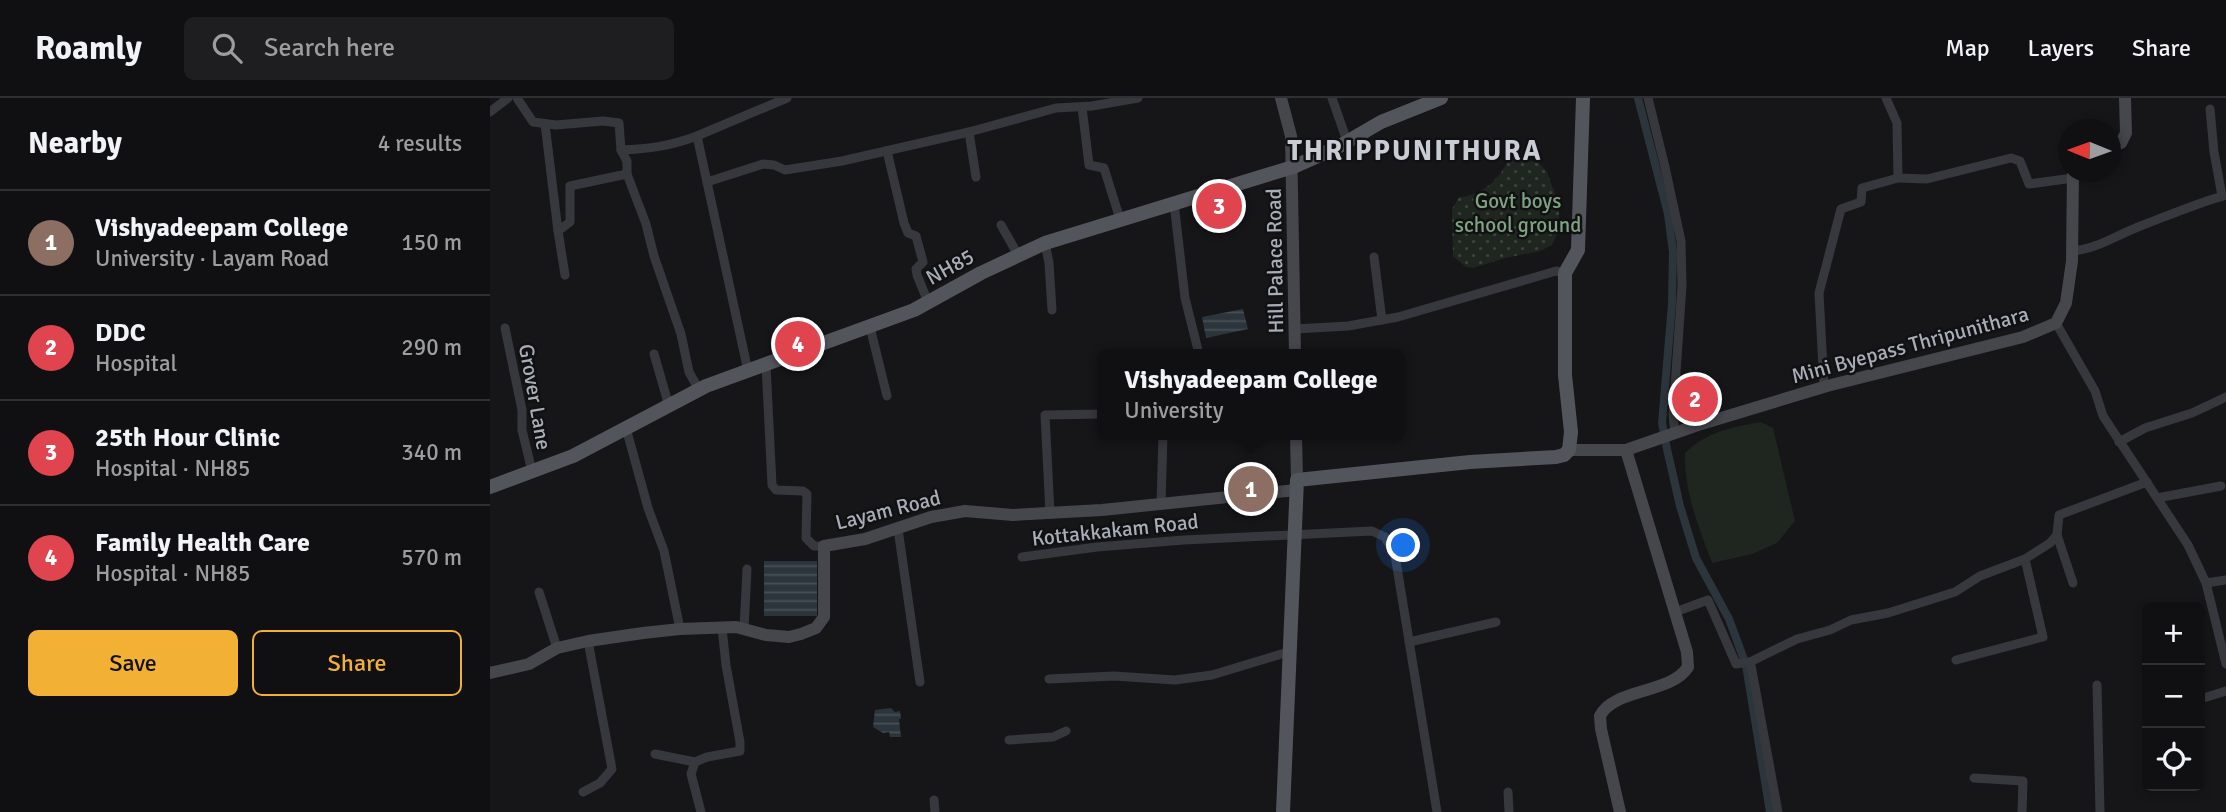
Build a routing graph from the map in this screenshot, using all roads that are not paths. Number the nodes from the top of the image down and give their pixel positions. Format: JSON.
{"nodes":[{"id":1,"x":508,"y":98,"type":"edge"},
{"id":2,"x":517,"y":98,"type":"edge"},
{"id":3,"x":750,"y":98,"type":"edge"},
{"id":4,"x":787,"y":98,"type":"edge"},
{"id":5,"x":1139,"y":98,"type":"edge"},
{"id":6,"x":1281,"y":98,"type":"edge"},
{"id":7,"x":1332,"y":98,"type":"edge"},
{"id":8,"x":1441,"y":98,"type":"edge"},
{"id":9,"x":1583,"y":98,"type":"edge"},
{"id":10,"x":1648,"y":98,"type":"edge"},
{"id":11,"x":1886,"y":98,"type":"edge"},
{"id":12,"x":2124,"y":98,"type":"edge"},
{"id":13,"x":1082,"y":107,"type":"junction"},
{"id":14,"x":2210,"y":109,"type":"dead end"},
{"id":15,"x":752,"y":111,"type":"junction"},
{"id":16,"x":490,"y":112,"type":"edge"},
{"id":17,"x":545,"y":124,"type":"junction"},
{"id":18,"x":969,"y":132,"type":"junction"},
{"id":19,"x":697,"y":136,"type":"junction"},
{"id":20,"x":1347,"y":142,"type":"junction"},
{"id":21,"x":2121,"y":143,"type":"edge"},
{"id":22,"x":621,"y":150,"type":"junction"},
{"id":23,"x":887,"y":151,"type":"junction"},
{"id":24,"x":1293,"y":167,"type":"junction"},
{"id":25,"x":626,"y":174,"type":"junction"},
{"id":26,"x":976,"y":177,"type":"dead end"},
{"id":27,"x":1898,"y":178,"type":"junction"},
{"id":28,"x":2058,"y":178,"type":"edge"},
{"id":29,"x":707,"y":181,"type":"junction"},
{"id":30,"x":2073,"y":182,"type":"edge"},
{"id":31,"x":2224,"y":195,"type":"edge"},
{"id":32,"x":1174,"y":203,"type":"junction"},
{"id":33,"x":1120,"y":219,"type":"junction"},
{"id":34,"x":1001,"y":225,"type":"dead end"},
{"id":35,"x":558,"y":231,"type":"junction"},
{"id":36,"x":1045,"y":243,"type":"junction"},
{"id":37,"x":2072,"y":251,"type":"junction"},
{"id":38,"x":1018,"y":255,"type":"junction"},
{"id":39,"x":1374,"y":257,"type":"dead end"},
{"id":40,"x":1565,"y":273,"type":"junction"},
{"id":41,"x":565,"y":275,"type":"dead end"},
{"id":42,"x":928,"y":302,"type":"junction"},
{"id":43,"x":1052,"y":310,"type":"dead end"},
{"id":44,"x":1382,"y":320,"type":"junction"},
{"id":45,"x":2056,"y":323,"type":"junction"},
{"id":46,"x":870,"y":327,"type":"junction"},
{"id":47,"x":505,"y":328,"type":"dead end"},
{"id":48,"x":1295,"y":329,"type":"junction"},
{"id":49,"x":1198,"y":349,"type":"edge"},
{"id":50,"x":1295,"y":349,"type":"edge"},
{"id":51,"x":654,"y":354,"type":"dead end"},
{"id":52,"x":766,"y":365,"type":"junction"},
{"id":53,"x":748,"y":371,"type":"junction"},
{"id":54,"x":1824,"y":387,"type":"junction"},
{"id":55,"x":699,"y":390,"type":"junction"},
{"id":56,"x":887,"y":396,"type":"dead end"},
{"id":57,"x":2226,"y":397,"type":"edge"},
{"id":58,"x":669,"y":406,"type":"junction"},
{"id":59,"x":1097,"y":415,"type":"edge"},
{"id":60,"x":626,"y":428,"type":"junction"},
{"id":61,"x":1674,"y":433,"type":"junction"},
{"id":62,"x":1163,"y":440,"type":"edge"},
{"id":63,"x":1296,"y":440,"type":"edge"},
{"id":64,"x":2119,"y":442,"type":"junction"},
{"id":65,"x":1569,"y":450,"type":"junction"},
{"id":66,"x":1626,"y":450,"type":"junction"},
{"id":67,"x":532,"y":471,"type":"junction"},
{"id":68,"x":2147,"y":482,"type":"junction"},
{"id":69,"x":1296,"y":485,"type":"junction"},
{"id":70,"x":2221,"y":486,"type":"dead end"},
{"id":71,"x":490,"y":487,"type":"edge"},
{"id":72,"x":2157,"y":498,"type":"junction"},
{"id":73,"x":1161,"y":504,"type":"junction"},
{"id":74,"x":1049,"y":513,"type":"junction"},
{"id":75,"x":898,"y":529,"type":"junction"},
{"id":76,"x":1294,"y":533,"type":"junction"},
{"id":77,"x":2057,"y":535,"type":"junction"},
{"id":78,"x":824,"y":546,"type":"junction"},
{"id":79,"x":1022,"y":557,"type":"dead end"},
{"id":80,"x":2025,"y":559,"type":"junction"},
{"id":81,"x":747,"y":569,"type":"dead end"},
{"id":82,"x":2226,"y":580,"type":"edge"},
{"id":83,"x":2073,"y":583,"type":"dead end"},
{"id":84,"x":2206,"y":583,"type":"junction"},
{"id":85,"x":539,"y":592,"type":"dead end"},
{"id":86,"x":1675,"y":612,"type":"junction"},
{"id":87,"x":1496,"y":622,"type":"dead end"},
{"id":88,"x":722,"y":628,"type":"junction"},
{"id":89,"x":680,"y":629,"type":"junction"},
{"id":90,"x":744,"y":629,"type":"junction"},
{"id":91,"x":588,"y":641,"type":"junction"},
{"id":92,"x":1409,"y":642,"type":"junction"},
{"id":93,"x":557,"y":649,"type":"junction"},
{"id":94,"x":1289,"y":652,"type":"junction"},
{"id":95,"x":1956,"y":660,"type":"dead end"},
{"id":96,"x":1746,"y":662,"type":"junction"},
{"id":97,"x":2226,"y":664,"type":"edge"},
{"id":98,"x":490,"y":673,"type":"edge"},
{"id":99,"x":1049,"y":679,"type":"dead end"},
{"id":100,"x":920,"y":681,"type":"dead end"},
{"id":101,"x":2097,"y":685,"type":"dead end"},
{"id":102,"x":2226,"y":691,"type":"edge"},
{"id":103,"x":2205,"y":697,"type":"edge"},
{"id":104,"x":1066,"y":731,"type":"dead end"},
{"id":105,"x":1009,"y":740,"type":"dead end"},
{"id":106,"x":654,"y":754,"type":"dead end"},
{"id":107,"x":695,"y":762,"type":"junction"},
{"id":108,"x":1974,"y":778,"type":"dead end"},
{"id":109,"x":583,"y":792,"type":"dead end"},
{"id":110,"x":1508,"y":792,"type":"dead end"},
{"id":111,"x":934,"y":800,"type":"dead end"},
{"id":112,"x":701,"y":812,"type":"edge"},
{"id":113,"x":935,"y":812,"type":"edge"},
{"id":114,"x":1283,"y":812,"type":"edge"},
{"id":115,"x":1437,"y":812,"type":"edge"},
{"id":116,"x":1509,"y":812,"type":"edge"},
{"id":117,"x":1620,"y":812,"type":"edge"},
{"id":118,"x":1777,"y":812,"type":"edge"},
{"id":119,"x":2022,"y":812,"type":"edge"},
{"id":120,"x":2101,"y":812,"type":"edge"}],
"edges":[{"from":1,"to":16,"type":"street"},
{"from":2,"to":17,"type":"street"},
{"from":3,"to":15,"type":"street"},
{"from":4,"to":15,"type":"street"},
{"from":5,"to":13,"type":"street"},
{"from":6,"to":24,"type":"main road"},
{"from":7,"to":20,"type":"street"},
{"from":8,"to":20,"type":"main road","name":"NH85"},
{"from":9,"to":40,"type":"main road"},
{"from":10,"to":61,"type":"street"},
{"from":11,"to":27,"type":"street"},
{"from":12,"to":21,"type":"main road"},
{"from":13,"to":18,"type":"street"},
{"from":13,"to":33,"type":"street"},
{"from":14,"to":31,"type":"street"},
{"from":15,"to":19,"type":"street"},
{"from":17,"to":22,"type":"street"},
{"from":17,"to":35,"type":"street"},
{"from":18,"to":23,"type":"street"},
{"from":18,"to":26,"type":"street"},
{"from":19,"to":22,"type":"street"},
{"from":19,"to":29,"type":"street"},
{"from":20,"to":24,"type":"main road","name":"NH85"},
{"from":22,"to":25,"type":"street"},
{"from":23,"to":29,"type":"street"},
{"from":23,"to":42,"type":"street"},
{"from":24,"to":32,"type":"main road","name":"NH85","number":"NH85"},
{"from":24,"to":48,"type":"main road","name":"Hill Palace Road"},
{"from":25,"to":35,"type":"street"},
{"from":25,"to":55,"type":"street"},
{"from":27,"to":28,"type":"street"},
{"from":27,"to":54,"type":"street"},
{"from":29,"to":53,"type":"street"},
{"from":30,"to":37,"type":"main road","name":"Mini Byepass Thripunithara"},
{"from":31,"to":37,"type":"street"},
{"from":32,"to":33,"type":"main road","name":"NH85","number":"NH85"},
{"from":32,"to":49,"type":"street"},
{"from":33,"to":36,"type":"main road","name":"NH85","number":"NH85"},
{"from":34,"to":38,"type":"street"},
{"from":35,"to":41,"type":"street"},
{"from":36,"to":38,"type":"main road","name":"NH85","number":"NH85"},
{"from":36,"to":43,"type":"street"},
{"from":37,"to":45,"type":"main road","name":"Mini Byepass Thripunithara"},
{"from":38,"to":42,"type":"main road","name":"NH85","number":"NH85"},
{"from":39,"to":44,"type":"street"},
{"from":40,"to":44,"type":"street"},
{"from":40,"to":65,"type":"main road"},
{"from":42,"to":46,"type":"main road","name":"NH85","number":"NH85"},
{"from":44,"to":48,"type":"street"},
{"from":45,"to":54,"type":"main road","name":"Mini Byepass Thripunithara"},
{"from":45,"to":64,"type":"street"},
{"from":46,"to":52,"type":"main road","name":"NH85","number":"NH85"},
{"from":46,"to":56,"type":"street"},
{"from":47,"to":67,"type":"street","name":"Grover Lane"},
{"from":48,"to":50,"type":"main road","name":"Hill Palace Road"},
{"from":51,"to":58,"type":"street"},
{"from":52,"to":53,"type":"main road","name":"NH85","number":"NH85"},
{"from":52,"to":78,"type":"street"},
{"from":53,"to":55,"type":"main road","name":"NH85","number":"NH85"},
{"from":54,"to":61,"type":"main road","name":"Mini Byepass Thripunithara"},
{"from":55,"to":58,"type":"main road","name":"NH85","number":"NH85"},
{"from":57,"to":64,"type":"street"},
{"from":58,"to":60,"type":"main road","name":"NH85","number":"NH85"},
{"from":59,"to":74,"type":"street"},
{"from":60,"to":67,"type":"main road","name":"NH85","number":"NH85"},
{"from":60,"to":89,"type":"street"},
{"from":61,"to":66,"type":"main road","name":"Mini Byepass Thripunithara"},
{"from":62,"to":73,"type":"street"},
{"from":63,"to":69,"type":"main road"},
{"from":64,"to":68,"type":"street"},
{"from":65,"to":66,"type":"main road","name":"Mini Byepass Thripunithara"},
{"from":65,"to":69,"type":"main road"},
{"from":66,"to":86,"type":"main road"},
{"from":67,"to":71,"type":"main road","name":"NH85"},
{"from":68,"to":72,"type":"street"},
{"from":68,"to":77,"type":"street"},
{"from":69,"to":73,"type":"main road","name":"Layam Road"},
{"from":69,"to":76,"type":"main road"},
{"from":70,"to":72,"type":"street"},
{"from":72,"to":84,"type":"street"},
{"from":73,"to":74,"type":"main road","name":"Layam Road"},
{"from":74,"to":75,"type":"main road","name":"Layam Road"},
{"from":75,"to":78,"type":"main road","name":"Layam Road"},
{"from":75,"to":100,"type":"street"},
{"from":76,"to":79,"type":"street","name":"Kottakkakam Road"},
{"from":76,"to":92,"type":"street","name":"Kottakkakam Road"},
{"from":76,"to":94,"type":"main road"},
{"from":77,"to":80,"type":"street"},
{"from":77,"to":83,"type":"street"},
{"from":78,"to":90,"type":"main road","name":"Layam Road"},
{"from":80,"to":95,"type":"street"},
{"from":80,"to":96,"type":"street"},
{"from":81,"to":90,"type":"street"},
{"from":82,"to":84,"type":"street"},
{"from":84,"to":97,"type":"street"},
{"from":85,"to":93,"type":"street"},
{"from":86,"to":96,"type":"street"},
{"from":86,"to":117,"type":"main road"},
{"from":87,"to":92,"type":"street"},
{"from":88,"to":89,"type":"main road","name":"Layam Road"},
{"from":88,"to":90,"type":"main road","name":"Layam Road"},
{"from":88,"to":107,"type":"street"},
{"from":89,"to":91,"type":"main road","name":"Layam Road"},
{"from":91,"to":93,"type":"main road","name":"Layam Road"},
{"from":91,"to":109,"type":"street"},
{"from":92,"to":115,"type":"street","name":"Kottakkakam Road"},
{"from":93,"to":98,"type":"main road","name":"Layam Road"},
{"from":94,"to":99,"type":"street"},
{"from":94,"to":114,"type":"main road"},
{"from":96,"to":118,"type":"street"},
{"from":101,"to":120,"type":"street"},
{"from":102,"to":103,"type":"street"},
{"from":104,"to":105,"type":"street"},
{"from":106,"to":107,"type":"street"},
{"from":107,"to":112,"type":"street"},
{"from":108,"to":119,"type":"street"},
{"from":110,"to":116,"type":"street"},
{"from":111,"to":113,"type":"street"}]}
